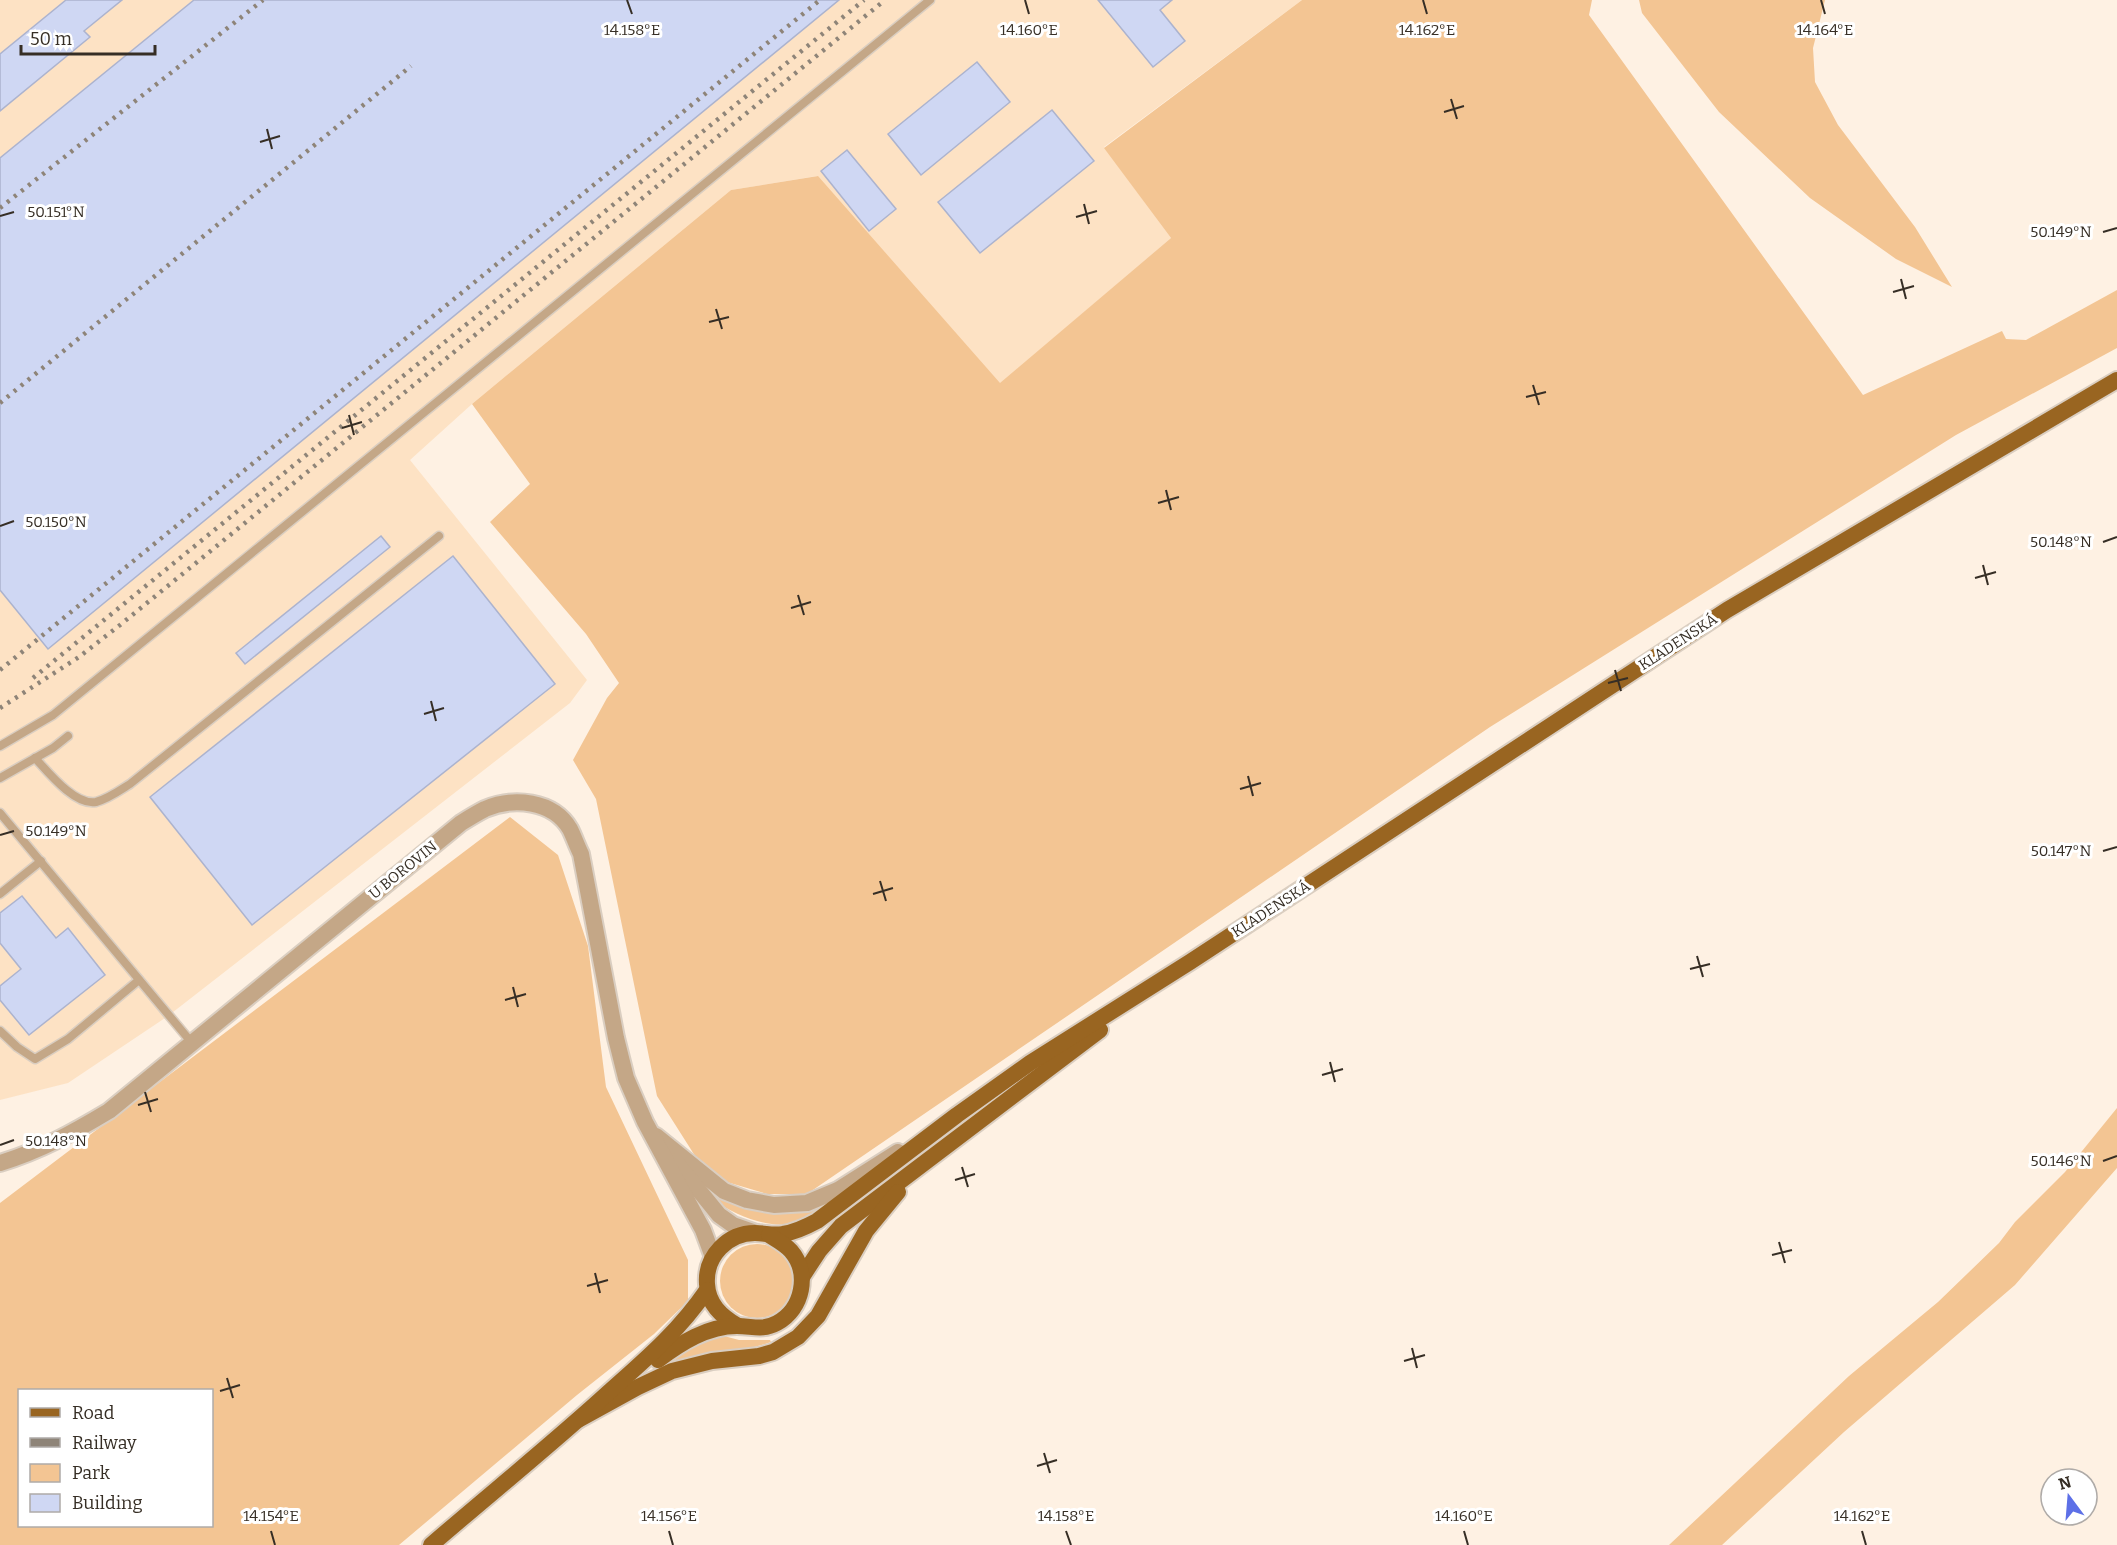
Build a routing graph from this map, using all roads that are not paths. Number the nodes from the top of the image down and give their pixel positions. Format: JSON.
{"nodes":[{"id":1,"x":930,"y":0,"type":"edge"},
{"id":2,"x":2117,"y":380,"type":"edge"},
{"id":3,"x":439,"y":536,"type":"dead end"},
{"id":4,"x":68,"y":736,"type":"dead end"},
{"id":5,"x":0,"y":746,"type":"edge"},
{"id":6,"x":35,"y":758,"type":"junction"},
{"id":7,"x":0,"y":778,"type":"edge"},
{"id":8,"x":0,"y":813,"type":"edge"},
{"id":9,"x":40,"y":861,"type":"junction"},
{"id":10,"x":0,"y":894,"type":"edge"},
{"id":11,"x":1190,"y":962,"type":"junction"},
{"id":12,"x":139,"y":980,"type":"junction"},
{"id":13,"x":0,"y":1031,"type":"edge"},
{"id":14,"x":192,"y":1044,"type":"junction"},
{"id":15,"x":957,"y":1115,"type":"junction"},
{"id":16,"x":650,"y":1129,"type":"junction"},
{"id":17,"x":944,"y":1148,"type":"junction"},
{"id":18,"x":0,"y":1163,"type":"edge"},
{"id":19,"x":762,"y":1234,"type":"junction"},
{"id":20,"x":713,"y":1257,"type":"junction"},
{"id":21,"x":802,"y":1277,"type":"junction"},
{"id":22,"x":707,"y":1290,"type":"junction"},
{"id":23,"x":738,"y":1326,"type":"junction"},
{"id":24,"x":578,"y":1420,"type":"junction"},
{"id":25,"x":431,"y":1545,"type":"edge"}],
"edges":[{"from":1,"to":5,"type":"lane"},
{"from":2,"to":11,"type":"main road","name":"KLADENSKÁ"},
{"from":3,"to":6,"type":"lane"},
{"from":4,"to":6,"type":"lane"},
{"from":6,"to":7,"type":"lane"},
{"from":8,"to":9,"type":"lane"},
{"from":9,"to":10,"type":"lane"},
{"from":9,"to":12,"type":"lane"},
{"from":11,"to":15,"type":"main road"},
{"from":11,"to":17,"type":"main road"},
{"from":12,"to":13,"type":"lane"},
{"from":12,"to":14,"type":"lane"},
{"from":14,"to":16,"type":"street","name":"U BOROVIN"},
{"from":14,"to":18,"type":"street","name":"U BOROVIN"},
{"from":15,"to":16,"type":"street"},
{"from":15,"to":19,"type":"main road"},
{"from":16,"to":19,"type":"street"},
{"from":16,"to":20,"type":"street"},
{"from":17,"to":21,"type":"main road"},
{"from":17,"to":24,"type":"main road"},
{"from":19,"to":20,"type":"main road"},
{"from":19,"to":21,"type":"main road"},
{"from":20,"to":22,"type":"main road"},
{"from":21,"to":23,"type":"main road"},
{"from":22,"to":23,"type":"main road"},
{"from":22,"to":24,"type":"main road"},
{"from":23,"to":24,"type":"main road"},
{"from":24,"to":25,"type":"main road"}]}
